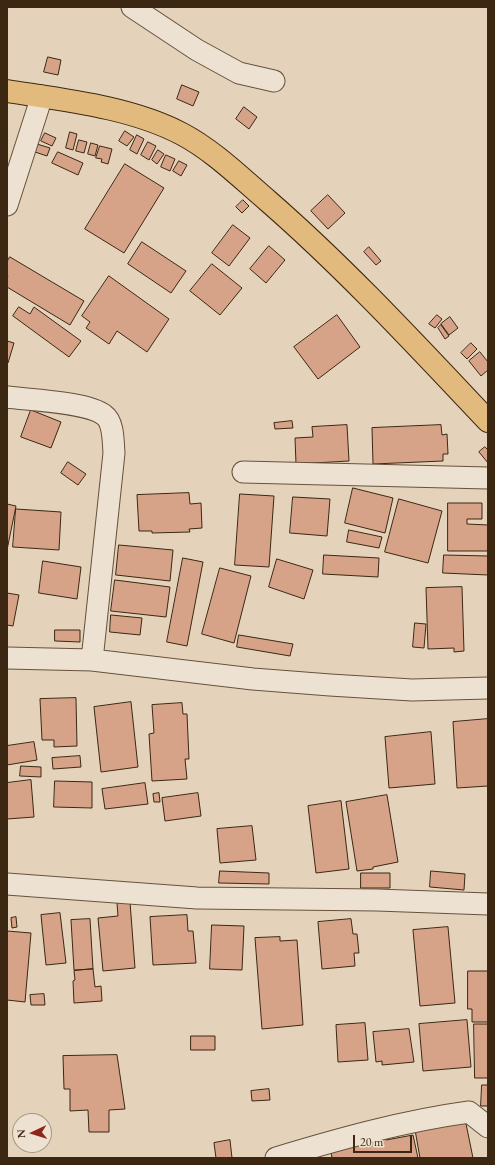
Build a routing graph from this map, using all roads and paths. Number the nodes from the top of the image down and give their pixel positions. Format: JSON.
{"nodes":[{"id":1,"x":132,"y":7,"type":"edge"},
{"id":2,"x":274,"y":80,"type":"dead end"},
{"id":3,"x":7,"y":91,"type":"edge"},
{"id":4,"x":42,"y":96,"type":"junction"},
{"id":5,"x":7,"y":205,"type":"edge"},
{"id":6,"x":7,"y":397,"type":"edge"},
{"id":7,"x":488,"y":421,"type":"edge"},
{"id":8,"x":243,"y":472,"type":"dead end"},
{"id":9,"x":488,"y":478,"type":"edge"},
{"id":10,"x":7,"y":658,"type":"edge"},
{"id":11,"x":92,"y":660,"type":"junction"},
{"id":12,"x":488,"y":688,"type":"edge"},
{"id":13,"x":7,"y":884,"type":"edge"},
{"id":14,"x":488,"y":904,"type":"edge"},
{"id":15,"x":488,"y":1127,"type":"edge"},
{"id":16,"x":276,"y":1158,"type":"edge"}],
"edges":[{"from":1,"to":2,"type":"street"},
{"from":3,"to":4,"type":"main road"},
{"from":4,"to":5,"type":"street"},
{"from":4,"to":7,"type":"main road"},
{"from":6,"to":11,"type":"street"},
{"from":8,"to":9,"type":"street"},
{"from":10,"to":11,"type":"street"},
{"from":11,"to":12,"type":"street"},
{"from":13,"to":14,"type":"street"},
{"from":15,"to":16,"type":"street"}]}
